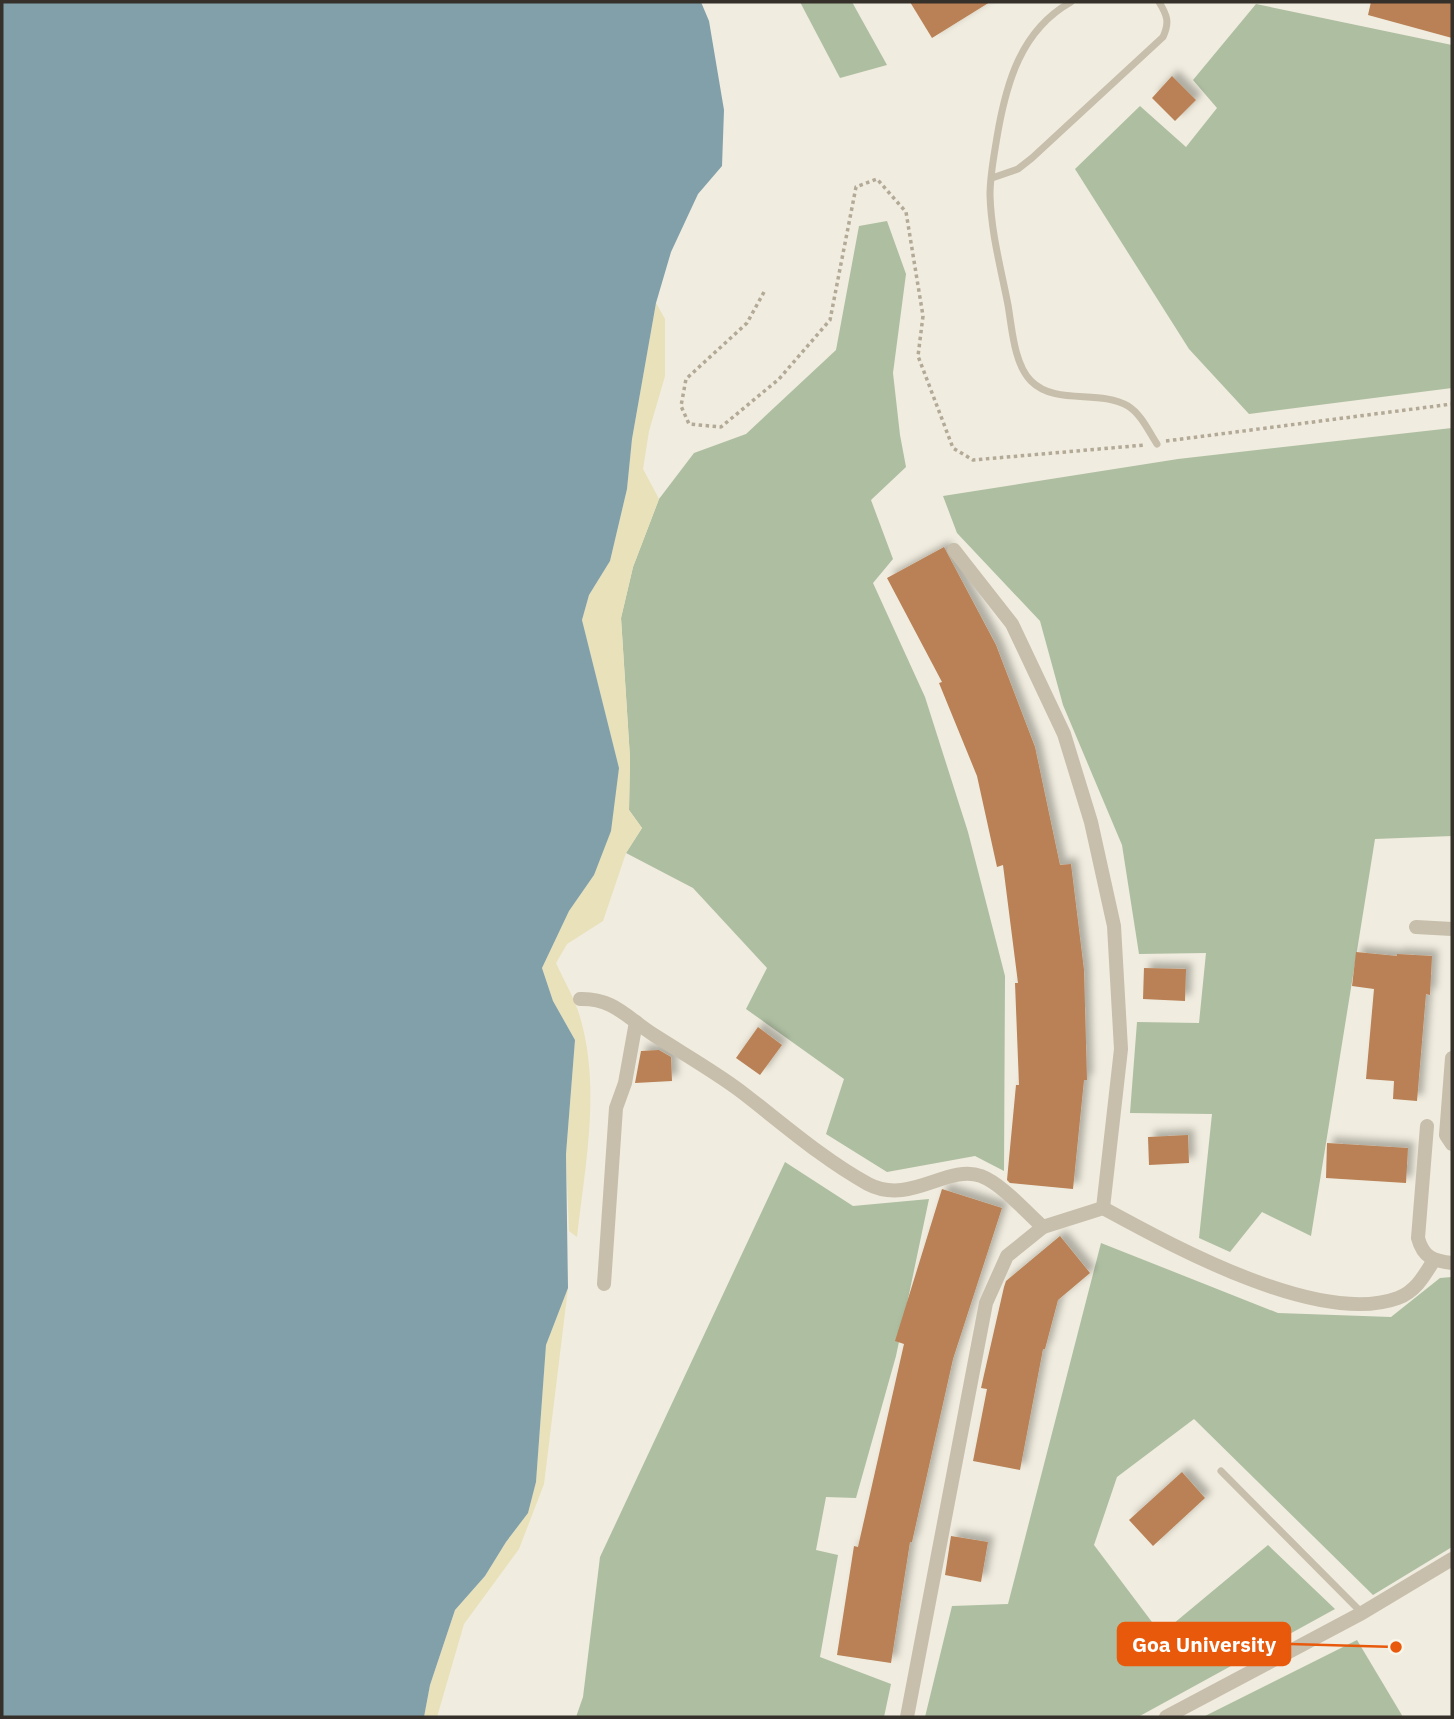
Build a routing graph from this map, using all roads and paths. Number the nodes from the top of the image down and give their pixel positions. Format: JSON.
{"nodes":[{"id":1,"x":1071,"y":2,"type":"edge"},
{"id":2,"x":1158,"y":2,"type":"edge"},
{"id":3,"x":992,"y":178,"type":"junction"},
{"id":4,"x":764,"y":292,"type":"dead end"},
{"id":5,"x":1452,"y":404,"type":"edge"},
{"id":6,"x":1157,"y":444,"type":"junction"},
{"id":7,"x":954,"y":550,"type":"dead end"},
{"id":8,"x":1416,"y":927,"type":"dead end"},
{"id":9,"x":1452,"y":929,"type":"edge"},
{"id":10,"x":580,"y":999,"type":"dead end"},
{"id":11,"x":636,"y":1022,"type":"junction"},
{"id":12,"x":1452,"y":1058,"type":"edge"},
{"id":13,"x":1427,"y":1126,"type":"dead end"},
{"id":14,"x":1452,"y":1144,"type":"edge"},
{"id":15,"x":1103,"y":1208,"type":"junction"},
{"id":16,"x":1043,"y":1227,"type":"junction"},
{"id":17,"x":1434,"y":1260,"type":"junction"},
{"id":18,"x":1452,"y":1263,"type":"edge"},
{"id":19,"x":604,"y":1284,"type":"dead end"},
{"id":20,"x":1221,"y":1471,"type":"dead end"},
{"id":21,"x":1452,"y":1559,"type":"edge"},
{"id":22,"x":1362,"y":1613,"type":"junction"},
{"id":23,"x":907,"y":1717,"type":"edge"},
{"id":24,"x":1166,"y":1717,"type":"edge"}],
"edges":[{"from":1,"to":3,"type":"lane"},
{"from":2,"to":3,"type":"lane"},
{"from":3,"to":6,"type":"lane"},
{"from":4,"to":6,"type":"path"},
{"from":5,"to":6,"type":"path"},
{"from":7,"to":15,"type":"street"},
{"from":8,"to":9,"type":"street"},
{"from":10,"to":11,"type":"street"},
{"from":11,"to":16,"type":"street"},
{"from":11,"to":19,"type":"street"},
{"from":12,"to":14,"type":"street"},
{"from":13,"to":17,"type":"street"},
{"from":15,"to":16,"type":"street"},
{"from":15,"to":17,"type":"street"},
{"from":16,"to":23,"type":"street"},
{"from":17,"to":18,"type":"street"},
{"from":20,"to":22,"type":"lane"},
{"from":21,"to":22,"type":"street"},
{"from":22,"to":24,"type":"street"}]}
